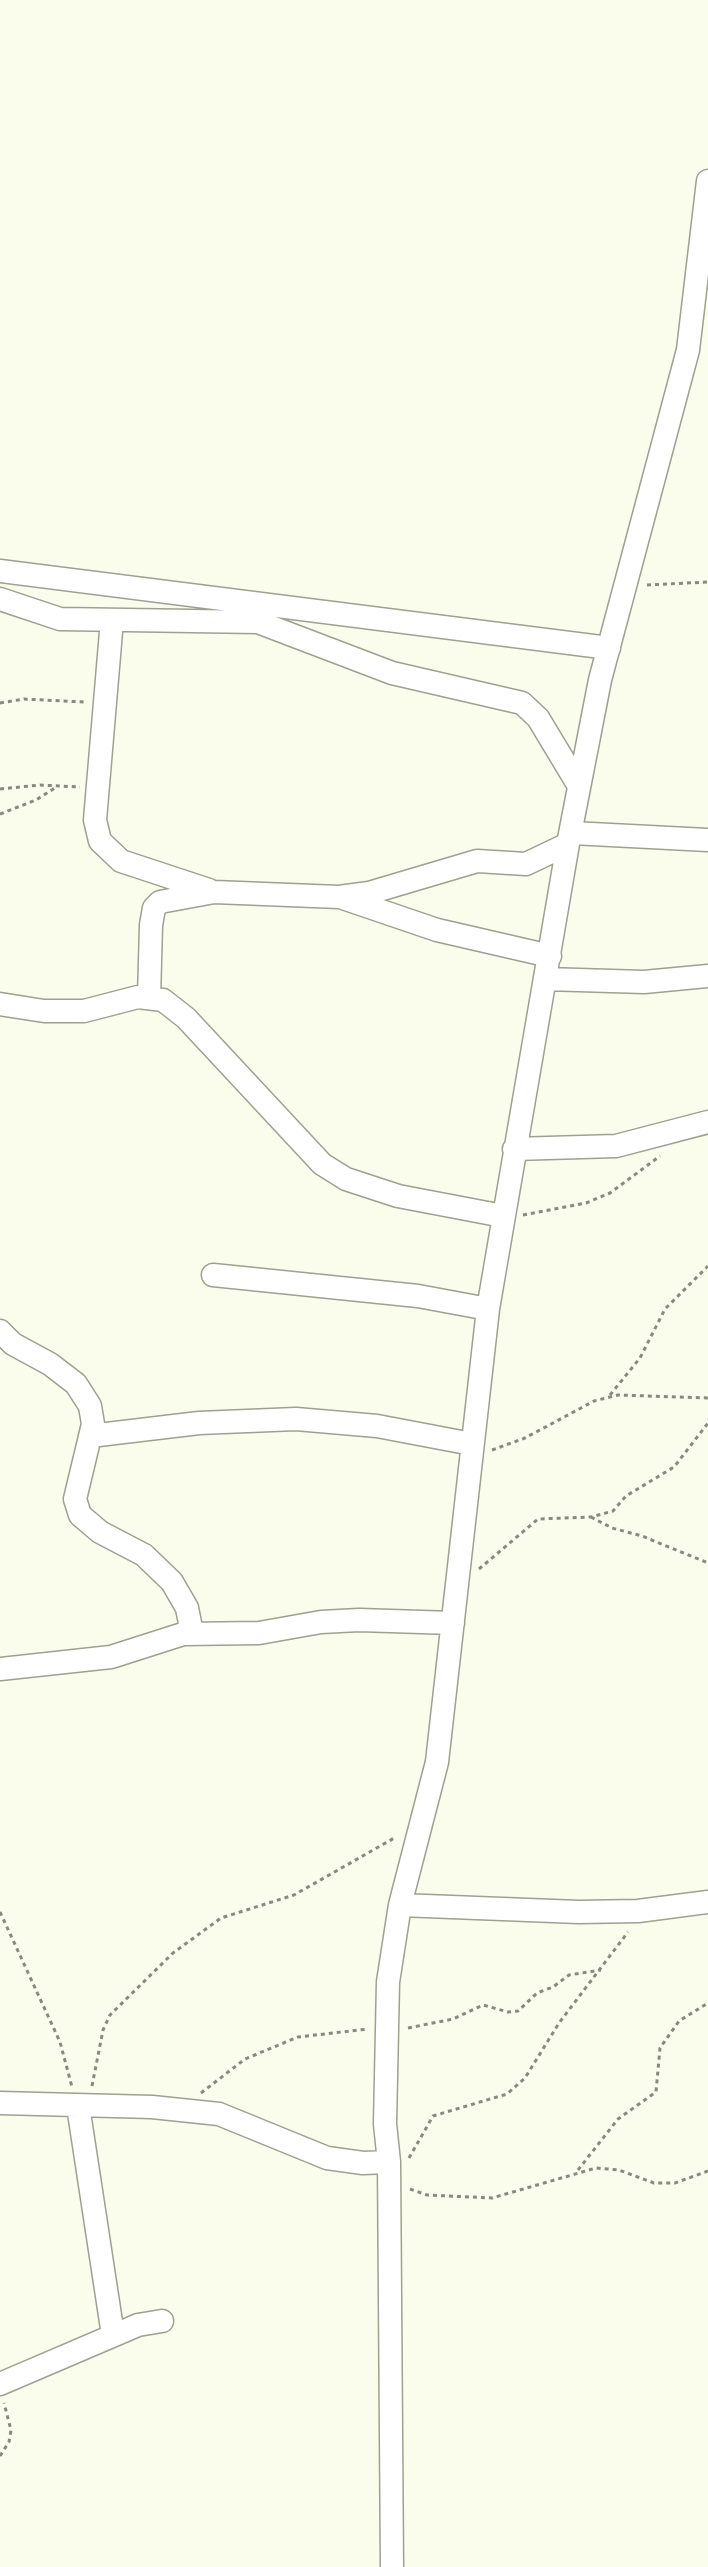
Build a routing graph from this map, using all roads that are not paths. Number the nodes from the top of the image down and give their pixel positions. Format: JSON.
{"nodes":[{"id":1,"x":708,"y":181,"type":"edge"},
{"id":2,"x":0,"y":571,"type":"edge"},
{"id":3,"x":0,"y":599,"type":"edge"},
{"id":4,"x":112,"y":620,"type":"junction"},
{"id":5,"x":609,"y":648,"type":"junction"},
{"id":6,"x":579,"y":786,"type":"junction"},
{"id":7,"x":570,"y":838,"type":"junction"},
{"id":8,"x":708,"y":840,"type":"edge"},
{"id":9,"x":214,"y":892,"type":"junction"},
{"id":10,"x":339,"y":897,"type":"junction"},
{"id":11,"x":550,"y":956,"type":"junction"},
{"id":12,"x":708,"y":976,"type":"edge"},
{"id":13,"x":546,"y":979,"type":"junction"},
{"id":14,"x":149,"y":998,"type":"junction"},
{"id":15,"x":0,"y":1004,"type":"edge"},
{"id":16,"x":708,"y":1122,"type":"edge"},
{"id":17,"x":514,"y":1149,"type":"junction"},
{"id":18,"x":503,"y":1216,"type":"junction"},
{"id":19,"x":213,"y":1275,"type":"dead end"},
{"id":20,"x":488,"y":1309,"type":"junction"},
{"id":21,"x":0,"y":1331,"type":"edge"},
{"id":22,"x":90,"y":1436,"type":"junction"},
{"id":23,"x":471,"y":1452,"type":"junction"},
{"id":24,"x":453,"y":1623,"type":"junction"},
{"id":25,"x":192,"y":1633,"type":"junction"},
{"id":26,"x":0,"y":1669,"type":"edge"},
{"id":27,"x":708,"y":1902,"type":"edge"},
{"id":28,"x":400,"y":1905,"type":"junction"},
{"id":29,"x":0,"y":2103,"type":"edge"},
{"id":30,"x":83,"y":2106,"type":"junction"},
{"id":31,"x":398,"y":2162,"type":"junction"},
{"id":32,"x":162,"y":2321,"type":"dead end"},
{"id":33,"x":113,"y":2335,"type":"junction"},
{"id":34,"x":0,"y":2384,"type":"edge"},
{"id":35,"x":392,"y":2567,"type":"edge"}],
"edges":[{"from":1,"to":5,"type":"street"},
{"from":2,"to":5,"type":"street"},
{"from":3,"to":4,"type":"street"},
{"from":4,"to":6,"type":"street"},
{"from":4,"to":9,"type":"street"},
{"from":5,"to":6,"type":"street"},
{"from":6,"to":7,"type":"street"},
{"from":7,"to":8,"type":"street"},
{"from":7,"to":10,"type":"street"},
{"from":7,"to":11,"type":"street"},
{"from":9,"to":10,"type":"street"},
{"from":9,"to":14,"type":"street"},
{"from":10,"to":11,"type":"street"},
{"from":11,"to":13,"type":"street"},
{"from":12,"to":13,"type":"street"},
{"from":13,"to":17,"type":"street"},
{"from":14,"to":15,"type":"street"},
{"from":14,"to":18,"type":"street"},
{"from":16,"to":17,"type":"street"},
{"from":17,"to":18,"type":"street"},
{"from":18,"to":20,"type":"street"},
{"from":19,"to":20,"type":"street"},
{"from":20,"to":23,"type":"street"},
{"from":21,"to":22,"type":"street"},
{"from":22,"to":23,"type":"street"},
{"from":22,"to":25,"type":"street"},
{"from":23,"to":24,"type":"street"},
{"from":24,"to":25,"type":"street"},
{"from":24,"to":28,"type":"street"},
{"from":25,"to":26,"type":"street"},
{"from":27,"to":28,"type":"street"},
{"from":28,"to":31,"type":"street"},
{"from":29,"to":30,"type":"street"},
{"from":30,"to":31,"type":"street"},
{"from":30,"to":33,"type":"street"},
{"from":31,"to":35,"type":"street"},
{"from":32,"to":33,"type":"street"},
{"from":33,"to":34,"type":"street"}]}
